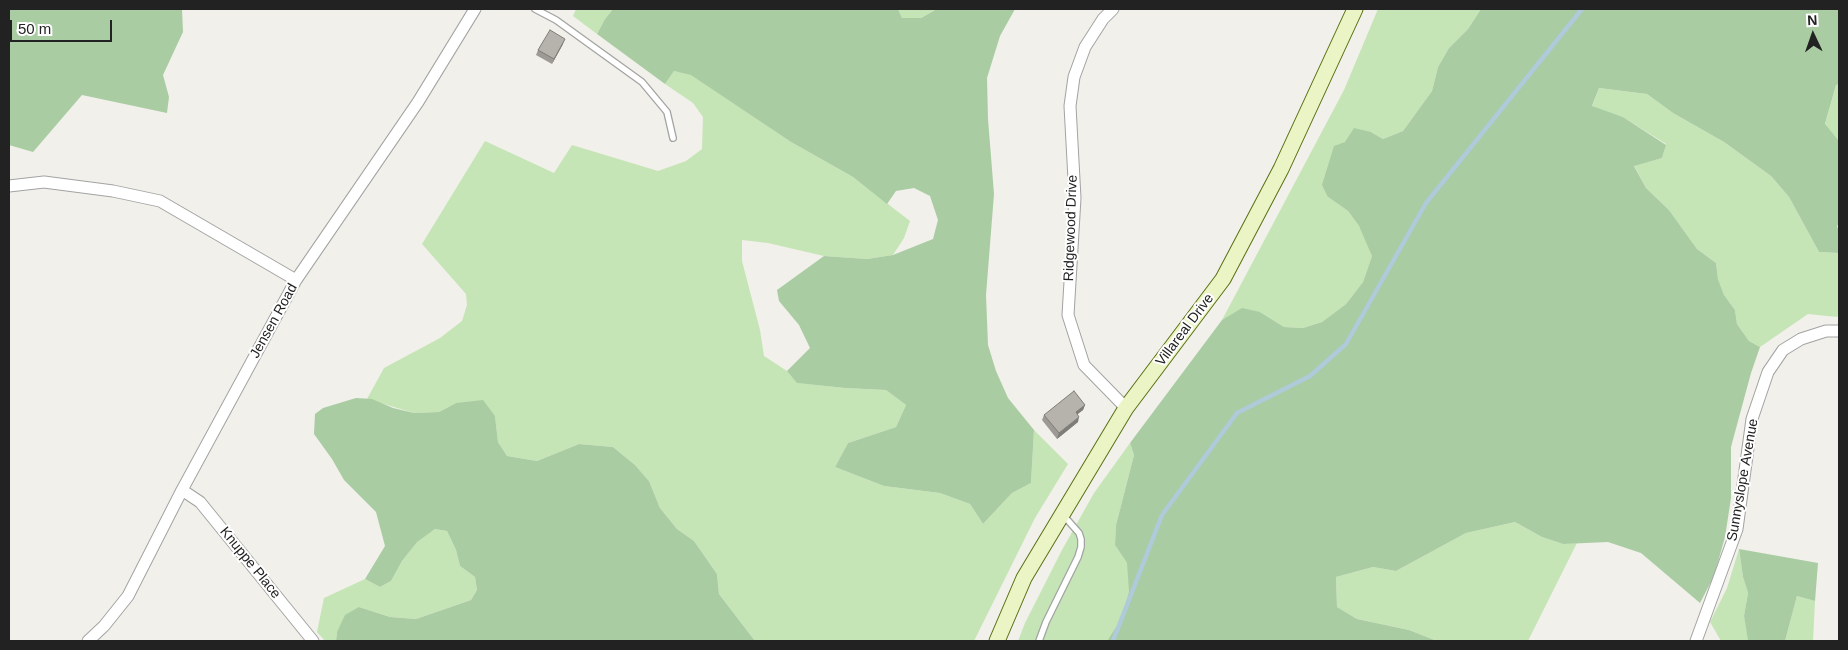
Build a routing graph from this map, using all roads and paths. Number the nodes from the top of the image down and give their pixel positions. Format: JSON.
{"nodes":[{"id":1,"x":475,"y":9,"type":"edge"},
{"id":2,"x":535,"y":9,"type":"edge"},
{"id":3,"x":1113,"y":9,"type":"edge"},
{"id":4,"x":1356,"y":9,"type":"edge"},
{"id":5,"x":674,"y":138,"type":"dead end"},
{"id":6,"x":9,"y":186,"type":"edge"},
{"id":7,"x":296,"y":280,"type":"junction"},
{"id":8,"x":1839,"y":331,"type":"edge"},
{"id":9,"x":1126,"y":408,"type":"junction"},
{"id":10,"x":182,"y":490,"type":"junction"},
{"id":11,"x":1062,"y":514,"type":"junction"},
{"id":12,"x":88,"y":641,"type":"edge"},
{"id":13,"x":313,"y":641,"type":"edge"},
{"id":14,"x":997,"y":641,"type":"edge"},
{"id":15,"x":1039,"y":641,"type":"edge"},
{"id":16,"x":1696,"y":641,"type":"edge"}],
"edges":[{"from":1,"to":7,"type":"street","name":"Jensen Road"},
{"from":2,"to":5,"type":"lane"},
{"from":3,"to":9,"type":"street","name":"Ridgewood Drive"},
{"from":4,"to":9,"type":"street","name":"Villareal Drive"},
{"from":6,"to":7,"type":"street"},
{"from":7,"to":10,"type":"street","name":"Jensen Road"},
{"from":8,"to":16,"type":"street","name":"Sunnyslope Avenue"},
{"from":9,"to":11,"type":"street","name":"Villareal Drive"},
{"from":10,"to":12,"type":"street","name":"Jensen Road"},
{"from":10,"to":13,"type":"street","name":"Knuppe Place"},
{"from":11,"to":14,"type":"street","name":"Villareal Drive"},
{"from":11,"to":15,"type":"lane"}]}
